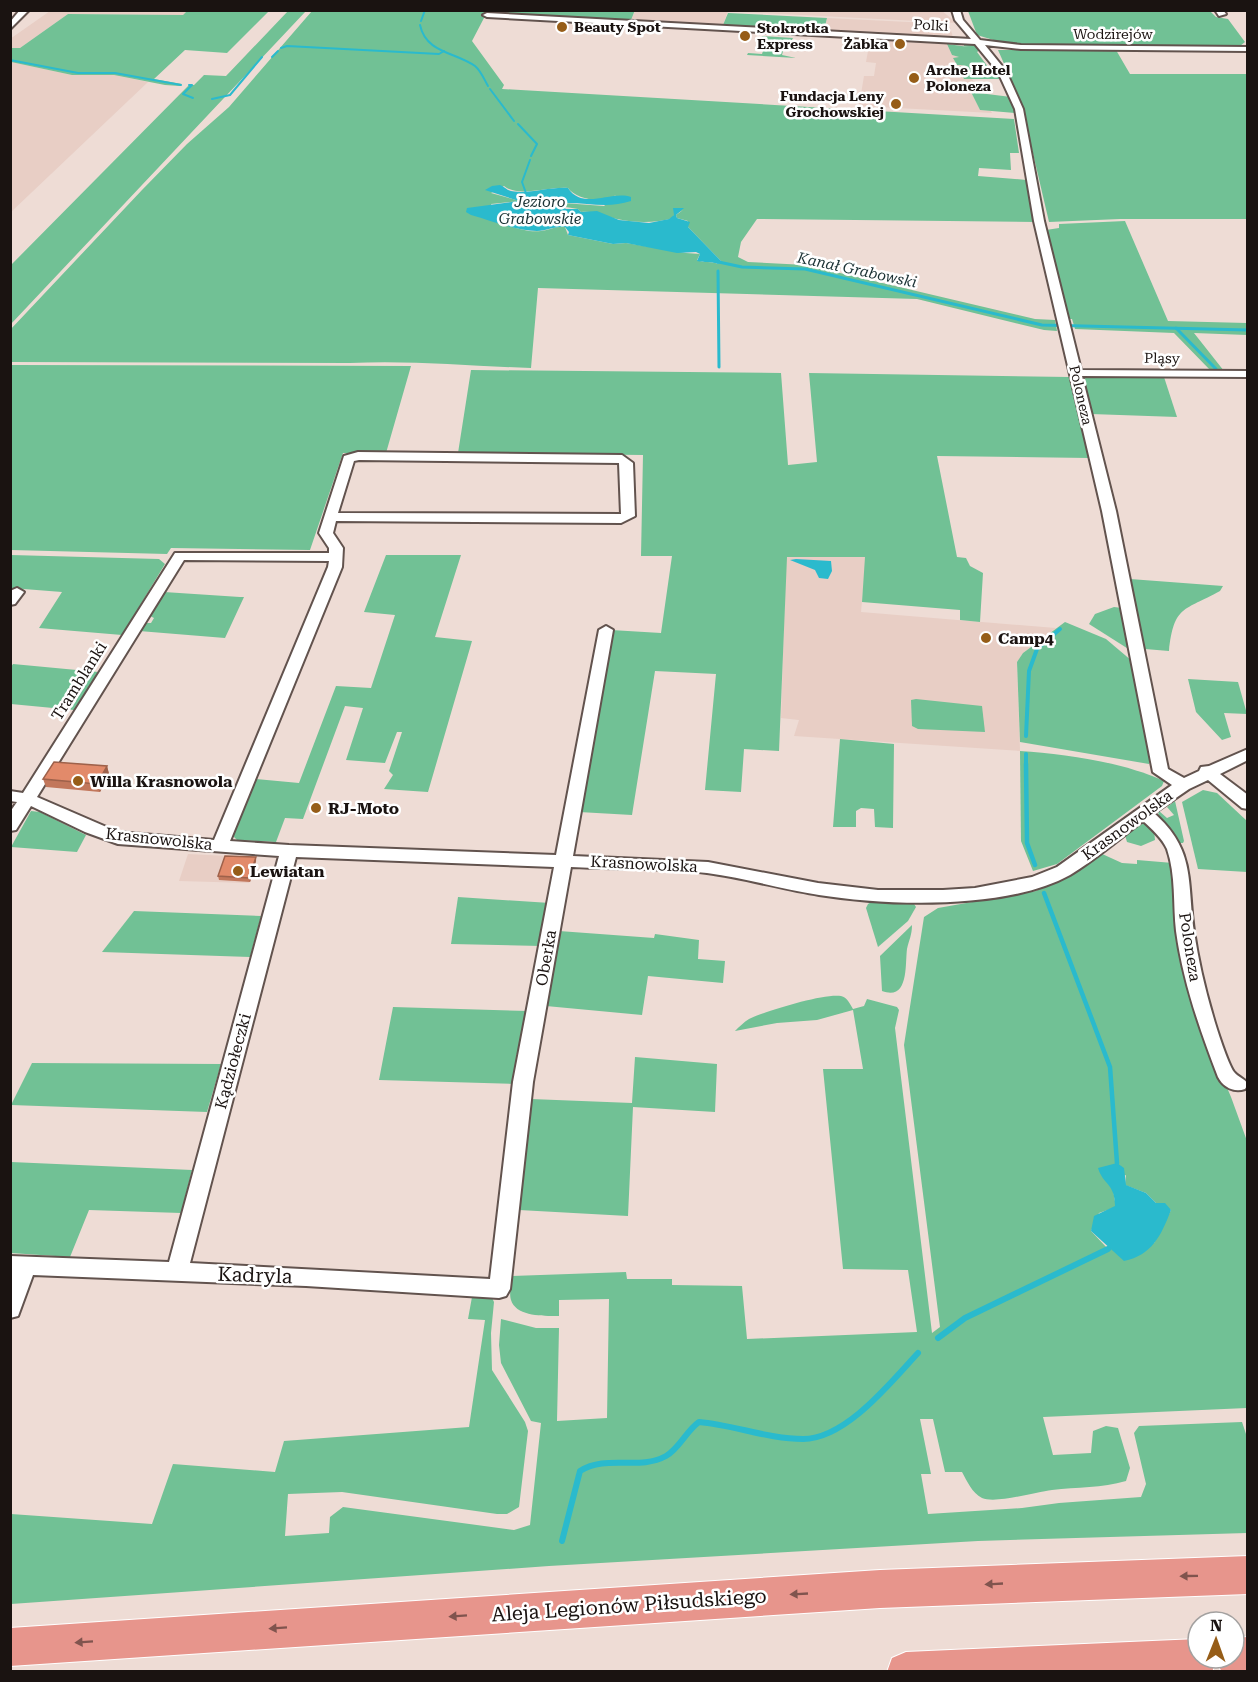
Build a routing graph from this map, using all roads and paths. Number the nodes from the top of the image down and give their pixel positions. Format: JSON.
{"nodes":[{"id":1,"x":25,"y":10,"type":"edge"},
{"id":2,"x":956,"y":10,"type":"edge"},
{"id":3,"x":487,"y":15,"type":"dead end"},
{"id":4,"x":10,"y":27,"type":"edge"},
{"id":5,"x":978,"y":42,"type":"junction"},
{"id":6,"x":1248,"y":49,"type":"edge"},
{"id":7,"x":1076,"y":374,"type":"junction"},
{"id":8,"x":1248,"y":374,"type":"edge"},
{"id":9,"x":330,"y":517,"type":"junction"},
{"id":10,"x":336,"y":557,"type":"junction"},
{"id":11,"x":606,"y":630,"type":"dead end"},
{"id":12,"x":1248,"y":754,"type":"edge"},
{"id":13,"x":1207,"y":771,"type":"junction"},
{"id":14,"x":1182,"y":785,"type":"junction"},
{"id":15,"x":10,"y":796,"type":"edge"},
{"id":16,"x":28,"y":797,"type":"junction"},
{"id":17,"x":1248,"y":804,"type":"edge"},
{"id":18,"x":1144,"y":813,"type":"junction"},
{"id":19,"x":10,"y":826,"type":"edge"},
{"id":20,"x":220,"y":846,"type":"junction"},
{"id":21,"x":289,"y":850,"type":"junction"},
{"id":22,"x":564,"y":861,"type":"junction"},
{"id":23,"x":1238,"y":1084,"type":"dead end"},
{"id":24,"x":18,"y":1265,"type":"edge"},
{"id":25,"x":177,"y":1272,"type":"junction"},
{"id":26,"x":499,"y":1289,"type":"joint"},
{"id":27,"x":10,"y":1309,"type":"edge"},
{"id":28,"x":1248,"y":1575,"type":"edge"},
{"id":29,"x":10,"y":1647,"type":"edge"},
{"id":30,"x":1186,"y":1659,"type":"edge"},
{"id":31,"x":906,"y":1671,"type":"edge"}],
"edges":[{"from":1,"to":4,"type":"street"},
{"from":2,"to":5,"type":"street","name":"Poloneza"},
{"from":3,"to":5,"type":"street","name":"Polki"},
{"from":5,"to":6,"type":"street","name":"Wodzirejów"},
{"from":5,"to":7,"type":"street","name":"Poloneza"},
{"from":7,"to":8,"type":"street","name":"Pląsy"},
{"from":7,"to":14,"type":"street","name":"Poloneza"},
{"from":9,"to":9,"type":"street"},
{"from":9,"to":10,"type":"street"},
{"from":10,"to":16,"type":"street","name":"Tramblanki"},
{"from":10,"to":20,"type":"street"},
{"from":11,"to":22,"type":"street","name":"Oberka"},
{"from":12,"to":13,"type":"street","name":"Krasnowolska"},
{"from":13,"to":14,"type":"street","name":"Krasnowolska"},
{"from":13,"to":17,"type":"street"},
{"from":14,"to":18,"type":"street","name":"Krasnowolska"},
{"from":15,"to":16,"type":"street","name":"Krasnowolska"},
{"from":16,"to":19,"type":"street","name":"Tramblanki"},
{"from":16,"to":20,"type":"street","name":"Krasnowolska"},
{"from":18,"to":22,"type":"street","name":"Krasnowolska"},
{"from":18,"to":23,"type":"street","name":"Poloneza"},
{"from":20,"to":21,"type":"street","name":"Krasnowolska"},
{"from":21,"to":22,"type":"street","name":"Krasnowolska"},
{"from":21,"to":25,"type":"street","name":"Kądziołeczki"},
{"from":22,"to":26,"type":"street","name":"Oberka"},
{"from":24,"to":25,"type":"street","name":"Kadryla"},
{"from":24,"to":27,"type":"street"},
{"from":25,"to":26,"type":"street","name":"Kadryla"},
{"from":28,"to":29,"type":"highway","name":"Aleja Legionów Piłsudskiego","one_way":true},
{"from":30,"to":31,"type":"highway"}]}
